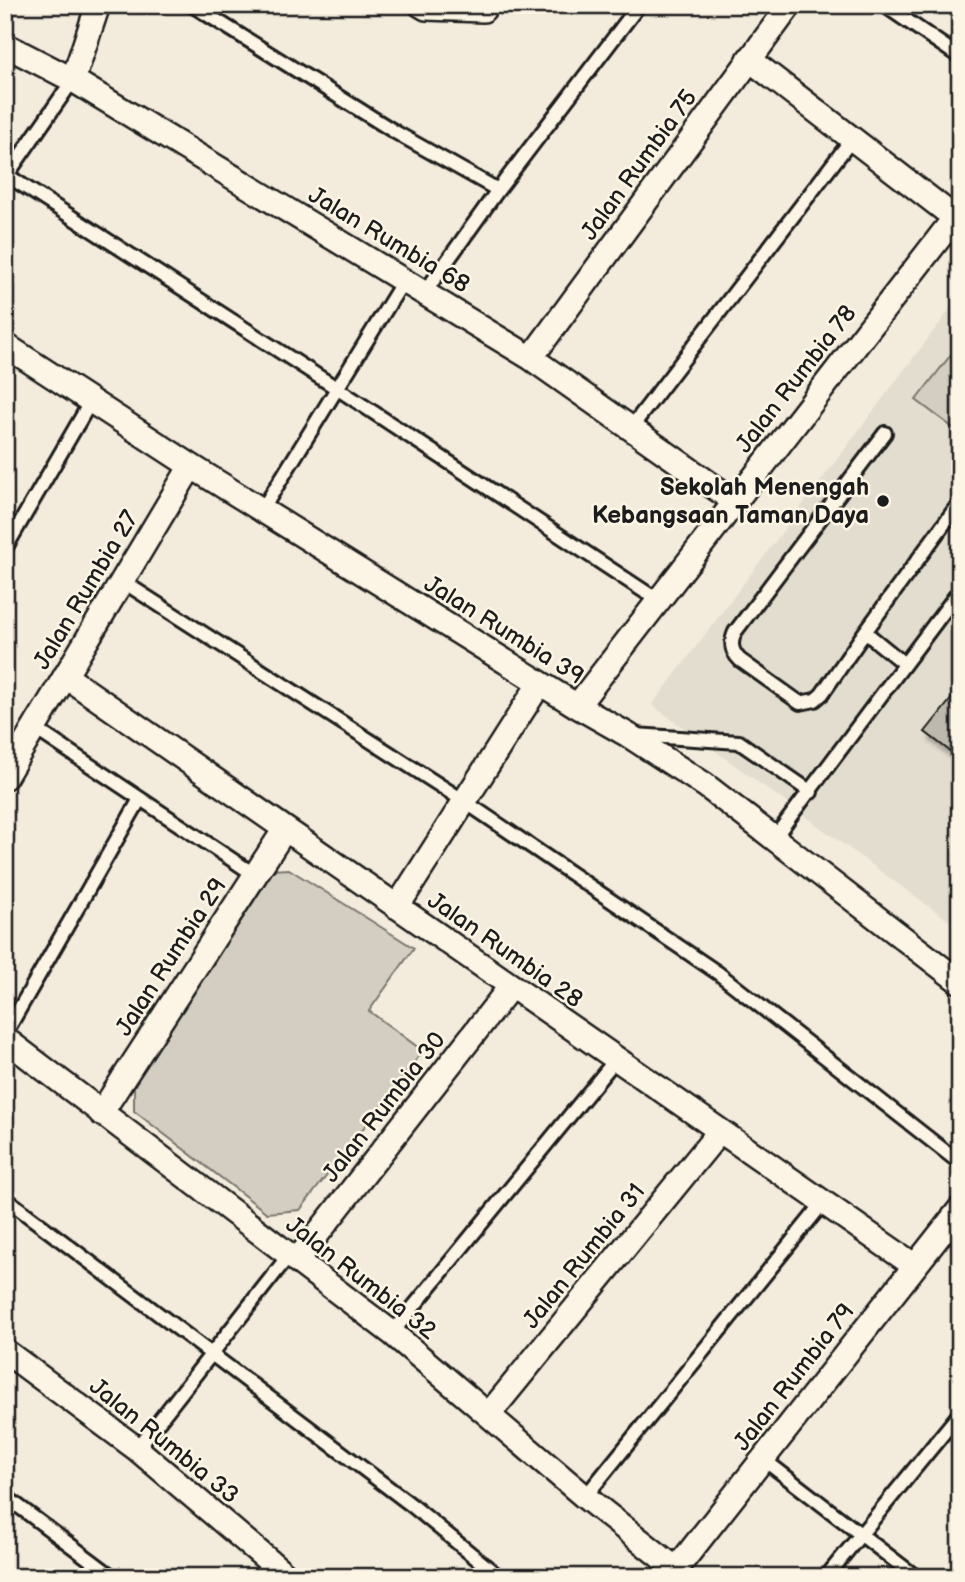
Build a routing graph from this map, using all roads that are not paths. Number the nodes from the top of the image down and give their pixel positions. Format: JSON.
{"nodes":[{"id":1,"x":98,"y":5,"type":"edge"},
{"id":2,"x":192,"y":5,"type":"edge"},
{"id":3,"x":421,"y":5,"type":"edge"},
{"id":4,"x":487,"y":5,"type":"edge"},
{"id":5,"x":639,"y":5,"type":"edge"},
{"id":6,"x":790,"y":5,"type":"edge"},
{"id":7,"x":884,"y":5,"type":"edge"},
{"id":8,"x":5,"y":45,"type":"edge"},
{"id":9,"x":960,"y":57,"type":"edge"},
{"id":10,"x":749,"y":59,"type":"junction"},
{"id":11,"x":73,"y":80,"type":"junction"},
{"id":12,"x":852,"y":139,"type":"junction"},
{"id":13,"x":6,"y":176,"type":"edge"},
{"id":14,"x":498,"y":191,"type":"junction"},
{"id":15,"x":957,"y":214,"type":"edge"},
{"id":16,"x":404,"y":280,"type":"junction"},
{"id":17,"x":425,"y":292,"type":"junction"},
{"id":18,"x":5,"y":345,"type":"edge"},
{"id":19,"x":531,"y":358,"type":"junction"},
{"id":20,"x":338,"y":389,"type":"junction"},
{"id":21,"x":91,"y":401,"type":"junction"},
{"id":22,"x":630,"y":429,"type":"junction"},
{"id":23,"x":885,"y":433,"type":"dead end"},
{"id":24,"x":191,"y":466,"type":"junction"},
{"id":25,"x":734,"y":501,"type":"junction"},
{"id":26,"x":960,"y":502,"type":"edge"},
{"id":27,"x":262,"y":510,"type":"junction"},
{"id":28,"x":5,"y":549,"type":"edge"},
{"id":29,"x":122,"y":581,"type":"junction"},
{"id":30,"x":960,"y":590,"type":"edge"},
{"id":31,"x":659,"y":601,"type":"junction"},
{"id":32,"x":865,"y":632,"type":"junction"},
{"id":33,"x":903,"y":663,"type":"junction"},
{"id":34,"x":65,"y":676,"type":"junction"},
{"id":35,"x":540,"y":683,"type":"junction"},
{"id":36,"x":577,"y":706,"type":"junction"},
{"id":37,"x":34,"y":729,"type":"junction"},
{"id":38,"x":628,"y":735,"type":"junction"},
{"id":39,"x":8,"y":769,"type":"edge"},
{"id":40,"x":811,"y":792,"type":"junction"},
{"id":41,"x":140,"y":799,"type":"junction"},
{"id":42,"x":464,"y":801,"type":"junction"},
{"id":43,"x":285,"y":829,"type":"junction"},
{"id":44,"x":775,"y":837,"type":"junction"},
{"id":45,"x":255,"y":875,"type":"junction"},
{"id":46,"x":397,"y":907,"type":"junction"},
{"id":47,"x":960,"y":982,"type":"edge"},
{"id":48,"x":511,"y":986,"type":"junction"},
{"id":49,"x":5,"y":1037,"type":"edge"},
{"id":50,"x":616,"y":1059,"type":"junction"},
{"id":51,"x":101,"y":1113,"type":"junction"},
{"id":52,"x":720,"y":1131,"type":"junction"},
{"id":53,"x":960,"y":1163,"type":"edge"},
{"id":54,"x":5,"y":1198,"type":"edge"},
{"id":55,"x":823,"y":1203,"type":"junction"},
{"id":56,"x":960,"y":1209,"type":"edge"},
{"id":57,"x":293,"y":1257,"type":"junction"},
{"id":58,"x":915,"y":1266,"type":"junction"},
{"id":59,"x":392,"y":1333,"type":"junction"},
{"id":60,"x":5,"y":1350,"type":"edge"},
{"id":61,"x":212,"y":1353,"type":"junction"},
{"id":62,"x":960,"y":1413,"type":"edge"},
{"id":63,"x":489,"y":1414,"type":"junction"},
{"id":64,"x":137,"y":1449,"type":"junction"},
{"id":65,"x":763,"y":1459,"type":"junction"},
{"id":66,"x":5,"y":1496,"type":"edge"},
{"id":67,"x":585,"y":1497,"type":"junction"},
{"id":68,"x":860,"y":1533,"type":"junction"},
{"id":69,"x":673,"y":1573,"type":"edge"},
{"id":70,"x":113,"y":1577,"type":"edge"},
{"id":71,"x":288,"y":1577,"type":"edge"},
{"id":72,"x":499,"y":1577,"type":"edge"},
{"id":73,"x":825,"y":1577,"type":"edge"},
{"id":74,"x":916,"y":1577,"type":"edge"}],
"edges":[{"from":1,"to":11,"type":"street"},
{"from":2,"to":14,"type":"lane"},
{"from":3,"to":4,"type":"street"},
{"from":5,"to":14,"type":"lane"},
{"from":6,"to":10,"type":"street","name":"Jalan Rumbia 75"},
{"from":7,"to":9,"type":"lane"},
{"from":8,"to":11,"type":"street","name":"Jalan Rumbia 68"},
{"from":10,"to":12,"type":"street","name":"Jalan Rumbia 78"},
{"from":10,"to":19,"type":"street","name":"Jalan Rumbia 75"},
{"from":11,"to":13,"type":"lane"},
{"from":11,"to":16,"type":"street","name":"Jalan Rumbia 68"},
{"from":12,"to":15,"type":"street","name":"Jalan Rumbia 78"},
{"from":12,"to":22,"type":"lane"},
{"from":13,"to":20,"type":"lane"},
{"from":14,"to":17,"type":"lane"},
{"from":15,"to":25,"type":"street","name":"Jalan Rumbia 78"},
{"from":16,"to":17,"type":"street","name":"Jalan Rumbia 68"},
{"from":16,"to":20,"type":"lane"},
{"from":17,"to":19,"type":"street","name":"Jalan Rumbia 68"},
{"from":18,"to":21,"type":"street","name":"Jalan Rumbia 39"},
{"from":19,"to":22,"type":"street","name":"Jalan Rumbia 68"},
{"from":20,"to":27,"type":"lane"},
{"from":20,"to":31,"type":"lane"},
{"from":21,"to":24,"type":"street","name":"Jalan Rumbia 39"},
{"from":21,"to":28,"type":"lane"},
{"from":22,"to":25,"type":"street","name":"Jalan Rumbia 68"},
{"from":23,"to":32,"type":"lane"},
{"from":24,"to":27,"type":"street","name":"Jalan Rumbia 39"},
{"from":24,"to":29,"type":"street","name":"Jalan Rumbia 27"},
{"from":25,"to":31,"type":"street","name":"Jalan Rumbia 78"},
{"from":26,"to":32,"type":"lane"},
{"from":27,"to":35,"type":"street","name":"Jalan Rumbia 39"},
{"from":29,"to":34,"type":"street","name":"Jalan Rumbia 27"},
{"from":29,"to":42,"type":"lane"},
{"from":30,"to":33,"type":"lane"},
{"from":31,"to":36,"type":"street","name":"Jalan Rumbia 78"},
{"from":32,"to":33,"type":"lane"},
{"from":33,"to":40,"type":"lane"},
{"from":34,"to":37,"type":"street","name":"Jalan Rumbia 27"},
{"from":34,"to":43,"type":"street","name":"Jalan Rumbia 28"},
{"from":35,"to":36,"type":"street","name":"Jalan Rumbia 39"},
{"from":35,"to":42,"type":"street"},
{"from":36,"to":38,"type":"street","name":"Jalan Rumbia 39"},
{"from":37,"to":39,"type":"street","name":"Jalan Rumbia 27"},
{"from":37,"to":41,"type":"lane"},
{"from":38,"to":40,"type":"lane"},
{"from":38,"to":44,"type":"street","name":"Jalan Rumbia 39"},
{"from":40,"to":44,"type":"lane"},
{"from":41,"to":45,"type":"lane"},
{"from":41,"to":49,"type":"lane"},
{"from":42,"to":46,"type":"street"},
{"from":42,"to":53,"type":"lane"},
{"from":43,"to":45,"type":"street","name":"Jalan Rumbia 29"},
{"from":43,"to":46,"type":"street","name":"Jalan Rumbia 28"},
{"from":44,"to":47,"type":"street","name":"Jalan Rumbia 39"},
{"from":45,"to":51,"type":"street","name":"Jalan Rumbia 29"},
{"from":46,"to":48,"type":"street","name":"Jalan Rumbia 28"},
{"from":48,"to":50,"type":"street","name":"Jalan Rumbia 28"},
{"from":48,"to":57,"type":"street","name":"Jalan Rumbia 30"},
{"from":49,"to":51,"type":"street","name":"Jalan Rumbia 32"},
{"from":50,"to":52,"type":"street","name":"Jalan Rumbia 28"},
{"from":50,"to":59,"type":"lane"},
{"from":51,"to":57,"type":"street","name":"Jalan Rumbia 32"},
{"from":52,"to":55,"type":"street","name":"Jalan Rumbia 28"},
{"from":52,"to":63,"type":"street","name":"Jalan Rumbia 31"},
{"from":54,"to":61,"type":"lane"},
{"from":55,"to":58,"type":"street","name":"Jalan Rumbia 28"},
{"from":55,"to":67,"type":"lane"},
{"from":56,"to":58,"type":"street","name":"Jalan Rumbia 79"},
{"from":57,"to":59,"type":"street","name":"Jalan Rumbia 32"},
{"from":57,"to":61,"type":"lane"},
{"from":58,"to":65,"type":"street","name":"Jalan Rumbia 79"},
{"from":59,"to":63,"type":"street","name":"Jalan Rumbia 32"},
{"from":60,"to":64,"type":"street","name":"Jalan Rumbia 33"},
{"from":61,"to":64,"type":"lane"},
{"from":61,"to":72,"type":"lane"},
{"from":62,"to":68,"type":"lane"},
{"from":63,"to":67,"type":"street","name":"Jalan Rumbia 32"},
{"from":64,"to":71,"type":"street","name":"Jalan Rumbia 33"},
{"from":65,"to":68,"type":"lane"},
{"from":65,"to":69,"type":"street","name":"Jalan Rumbia 79"},
{"from":66,"to":70,"type":"lane"},
{"from":67,"to":69,"type":"street","name":"Jalan Rumbia 32"},
{"from":68,"to":73,"type":"lane"},
{"from":68,"to":74,"type":"lane"}]}
